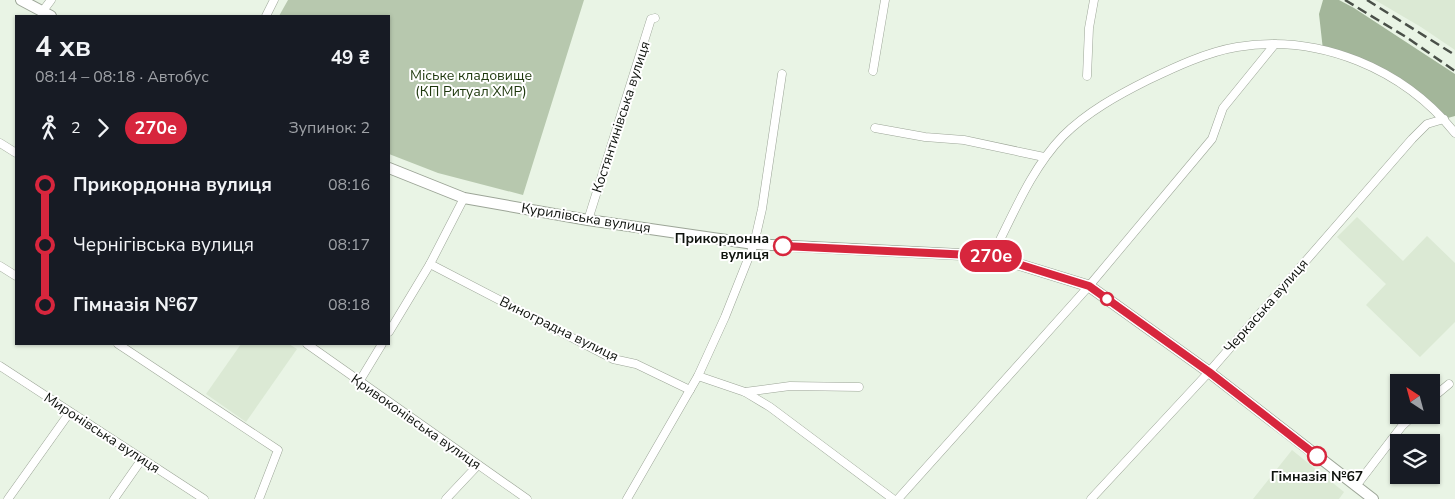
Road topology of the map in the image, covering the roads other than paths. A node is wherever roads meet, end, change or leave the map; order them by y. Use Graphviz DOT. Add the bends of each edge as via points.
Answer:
graph roads {
  1 [pos="21,0"];
  2 [pos="51,0"];
  3 [pos="274,0"];
  4 [pos="885,0"];
  5 [pos="1094,0"];
  6 [pos="47,14"];
  7 [pos="266,15"];
  8 [pos="655,18"];
  9 [pos="1275,44"];
  10 [pos="873,71"];
  11 [pos="782,74"];
  12 [pos="1087,76"];
  13 [pos="1444,119"];
  14 [pos="875,128"];
  15 [pos="1455,133"];
  16 [pos="0,143"];
  17 [pos="15,152"];
  18 [pos="1044,157"];
  19 [pos="390,168"];
  20 [pos="464,198"];
  21 [pos="588,220"];
  22 [pos="754,244"];
  23 [pos="992,256"];
  24 [pos="430,264"];
  25 [pos="0,266"];
  26 [pos="15,275"];
  27 [pos="1089,286"];
  28 [pos="390,330"];
  29 [pos="120,345"];
  30 [pos="308,345"];
  31 [pos="381,345"];
  32 [pos="0,366"];
  33 [pos="1209,372"];
  34 [pos="698,376"];
  35 [pos="358,382"];
  36 [pos="1448,384"];
  37 [pos="859,387"];
  38 [pos="690,390"];
  39 [pos="745,392"];
  40 [pos="1440,392"];
  41 [pos="70,412"];
  42 [pos="1404,424"];
  43 [pos="142,459"];
  44 [pos="478,465"];
  45 [pos="1356,486"];
  46 [pos="8,499"];
  47 [pos="114,499"];
  48 [pos="204,499"];
  49 [pos="259,499"];
  50 [pos="446,499"];
  51 [pos="527,499"];
  52 [pos="627,499"];
  53 [pos="894,499"];
  54 [pos="898,499"];
  55 [pos="1091,499"];
  56 [pos="1373,499"];
  1 -- 6 [label="main road"];
  2 -- 6 [label="street"];
  3 -- 7 [label="street"];
  4 -- 10 [label="street"];
  5 -- 12 [label="street"];
  8 -- 21 [label="street, Костянтинівська вулиця" via="651,19"];
  9 -- 13 [label="street" via="1311,47 1347,56 1410,88"];
  9 -- 18 [label="street" via="1236,47 1177,66 1088,115"];
  9 -- 27 [label="street" via="1223,108 1212,139"];
  11 -- 22 [label="street"];
  13 -- 15 [label="street"];
  13 -- 33 [label="street, Черкаська вулиця" via="1426,124 1412,139"];
  14 -- 18 [label="street" via="964,140"];
  16 -- 17 [label="street"];
  18 -- 23 [label="street"];
  19 -- 20 [label="main road, Курилівська вулиця"];
  20 -- 21 [label="main road, Курилівська вулиця"];
  20 -- 24 [label="street"];
  21 -- 22 [label="main road, Курилівська вулиця"];
  22 -- 23 [label="main road, Курилівська вулиця"];
  22 -- 34 [label="street"];
  23 -- 27 [label="main road, Курилівська вулиця"];
  24 -- 28 [label="street"];
  24 -- 38 [label="street, Виноградна вулиця" via="613,359 636,364"];
  25 -- 26 [label="street"];
  27 -- 33 [label="main road, Курилівська вулиця"];
  27 -- 54 [label="street"];
  29 -- 49 [label="street" via="278,450"];
  30 -- 35 [label="street, Кривоконівська вулиця"];
  31 -- 35 [label="street"];
  32 -- 41 [label="street, Миронівська вулиця"];
  33 -- 45 [label="main road, Курилівська вулиця"];
  33 -- 55 [label="street, Черкаська вулиця"];
  34 -- 38 [label="street"];
  34 -- 39 [label="street"];
  35 -- 44 [label="street, Кривоконівська вулиця"];
  36 -- 40 [label="street"];
  37 -- 39 [label="street" via="790,386"];
  38 -- 52 [label="street"];
  39 -- 53 [label="street" via="796,425"];
  41 -- 43 [label="street, Миронівська вулиця"];
  41 -- 46 [label="street"];
  42 -- 45 [label="street"];
  43 -- 47 [label="street"];
  43 -- 48 [label="street, Миронівська вулиця"];
  44 -- 50 [label="street"];
  44 -- 51 [label="street, Кривоконівська вулиця"];
  45 -- 56 [label="main road, Курилівська вулиця"];
}
